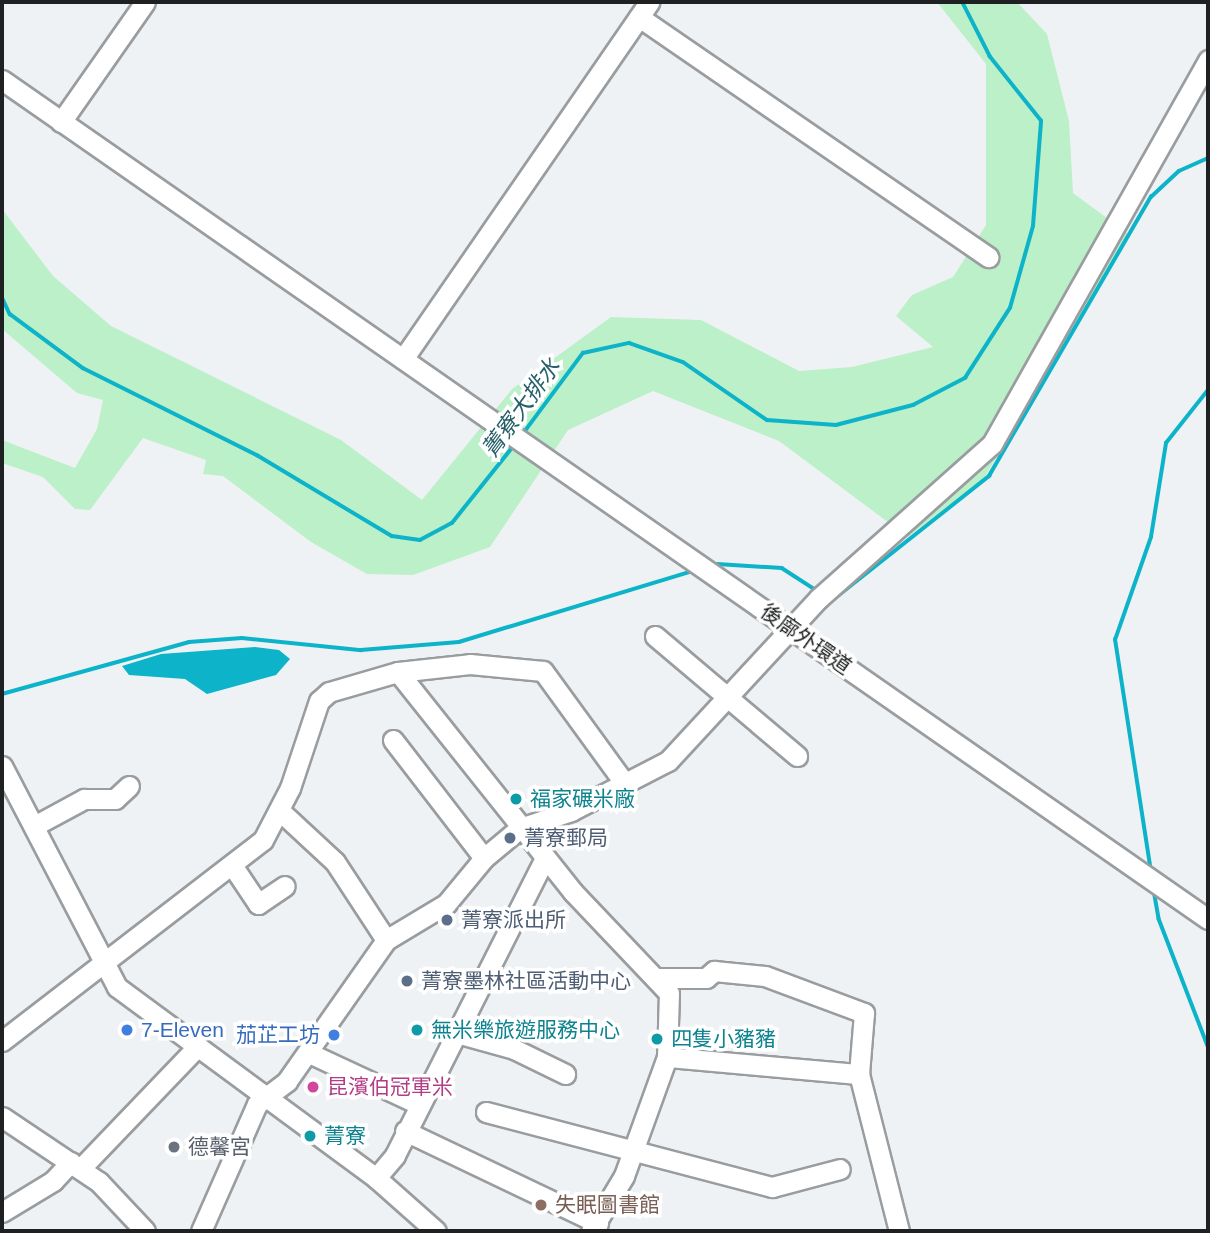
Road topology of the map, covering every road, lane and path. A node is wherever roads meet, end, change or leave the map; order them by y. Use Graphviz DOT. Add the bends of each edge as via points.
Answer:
graph roads {
  1 [pos="145,2"];
  2 [pos="644,9"];
  3 [pos="1208,60"];
  4 [pos="2,80"];
  5 [pos="61,122"];
  6 [pos="988,257"];
  7 [pos="403,359"];
  8 [pos="789,628"];
  9 [pos="655,636"];
  10 [pos="398,672"];
  11 [pos="727,694"];
  12 [pos="393,740"];
  13 [pos="797,756"];
  14 [pos="2,766"];
  15 [pos="625,784"];
  16 [pos="129,786"];
  17 [pos="281,811"];
  18 [pos="34,826"];
  19 [pos="520,828"];
  20 [pos="484,858"];
  21 [pos="545,858"];
  22 [pos="232,865"];
  23 [pos="285,886"];
  24 [pos="1208,919"];
  25 [pos="386,940"];
  26 [pos="103,966"];
  27 [pos="658,978"];
  28 [pos="457,1033"];
  29 [pos="2,1041"];
  30 [pos="198,1046"];
  31 [pos="309,1053"];
  32 [pos="667,1057"];
  33 [pos="565,1074"];
  34 [pos="859,1074"];
  35 [pos="264,1094"];
  36 [pos="416,1103"];
  37 [pos="486,1112"];
  38 [pos="2,1117"];
  39 [pos="405,1131"];
  40 [pos="635,1148"];
  41 [pos="76,1165"];
  42 [pos="840,1169"];
  43 [pos="376,1178"];
  44 [pos="2,1212"];
  45 [pos="594,1227"];
  46 [pos="145,1231"];
  47 [pos="201,1231"];
  48 [pos="436,1231"];
  49 [pos="899,1231"];
  1 -- 5 [label="street"];
  2 -- 6 [label="street"];
  2 -- 7 [label="street"];
  3 -- 8 [label="street" via="992,444"];
  4 -- 5 [label="street, 後廍外環道"];
  5 -- 7 [label="street, 後廍外環道"];
  7 -- 8 [label="street, 後廍外環道"];
  8 -- 11 [label="street"];
  8 -- 24 [label="street, 後廍外環道"];
  9 -- 11 [label="street"];
  10 -- 15 [label="street" via="470,664 543,671"];
  10 -- 17 [label="street" via="318,701"];
  10 -- 19 [label="street"];
  11 -- 13 [label="street"];
  11 -- 15 [label="street" via="668,761"];
  12 -- 20 [label="street"];
  14 -- 18 [label="street"];
  15 -- 19 [label="street"];
  16 -- 18 [label="street" via="115,799 84,799"];
  17 -- 22 [label="street" via="263,840"];
  17 -- 25 [label="street" via="335,862"];
  18 -- 26 [label="street"];
  19 -- 20 [label="street"];
  19 -- 21 [label="street"];
  20 -- 25 [label="street" via="446,904"];
  21 -- 27 [label="street"];
  21 -- 28 [label="street"];
  22 -- 23 [label="street" via="258,904"];
  22 -- 26 [label="street"];
  25 -- 31 [label="street"];
  26 -- 29 [label="street"];
  26 -- 30 [label="street" via="144,1011"];
  27 -- 32 [label="street" via="673,1014"];
  27 -- 34 [label="street" via="706,978 714,971 765,976 864,1013"];
  28 -- 33 [label="street" via="514,1049"];
  28 -- 36 [label="street"];
  30 -- 35 [label="street"];
  30 -- 41 [label="street"];
  31 -- 35 [label="street" via="287,1081"];
  31 -- 36 [label="street"];
  32 -- 34 [label="street"];
  32 -- 40 [label="street"];
  34 -- 49 [label="street" via="877,1127"];
  35 -- 43 [label="street"];
  35 -- 47 [label="street"];
  36 -- 39 [label="street"];
  37 -- 40 [label="street"];
  38 -- 41 [label="street"];
  39 -- 43 [label="street"];
  39 -- 45 [label="street"];
  40 -- 42 [label="street" via="772,1187"];
  40 -- 45 [label="street"];
  41 -- 44 [label="street"];
  41 -- 46 [label="street" via="126,1203"];
  43 -- 48 [label="street"];
}
